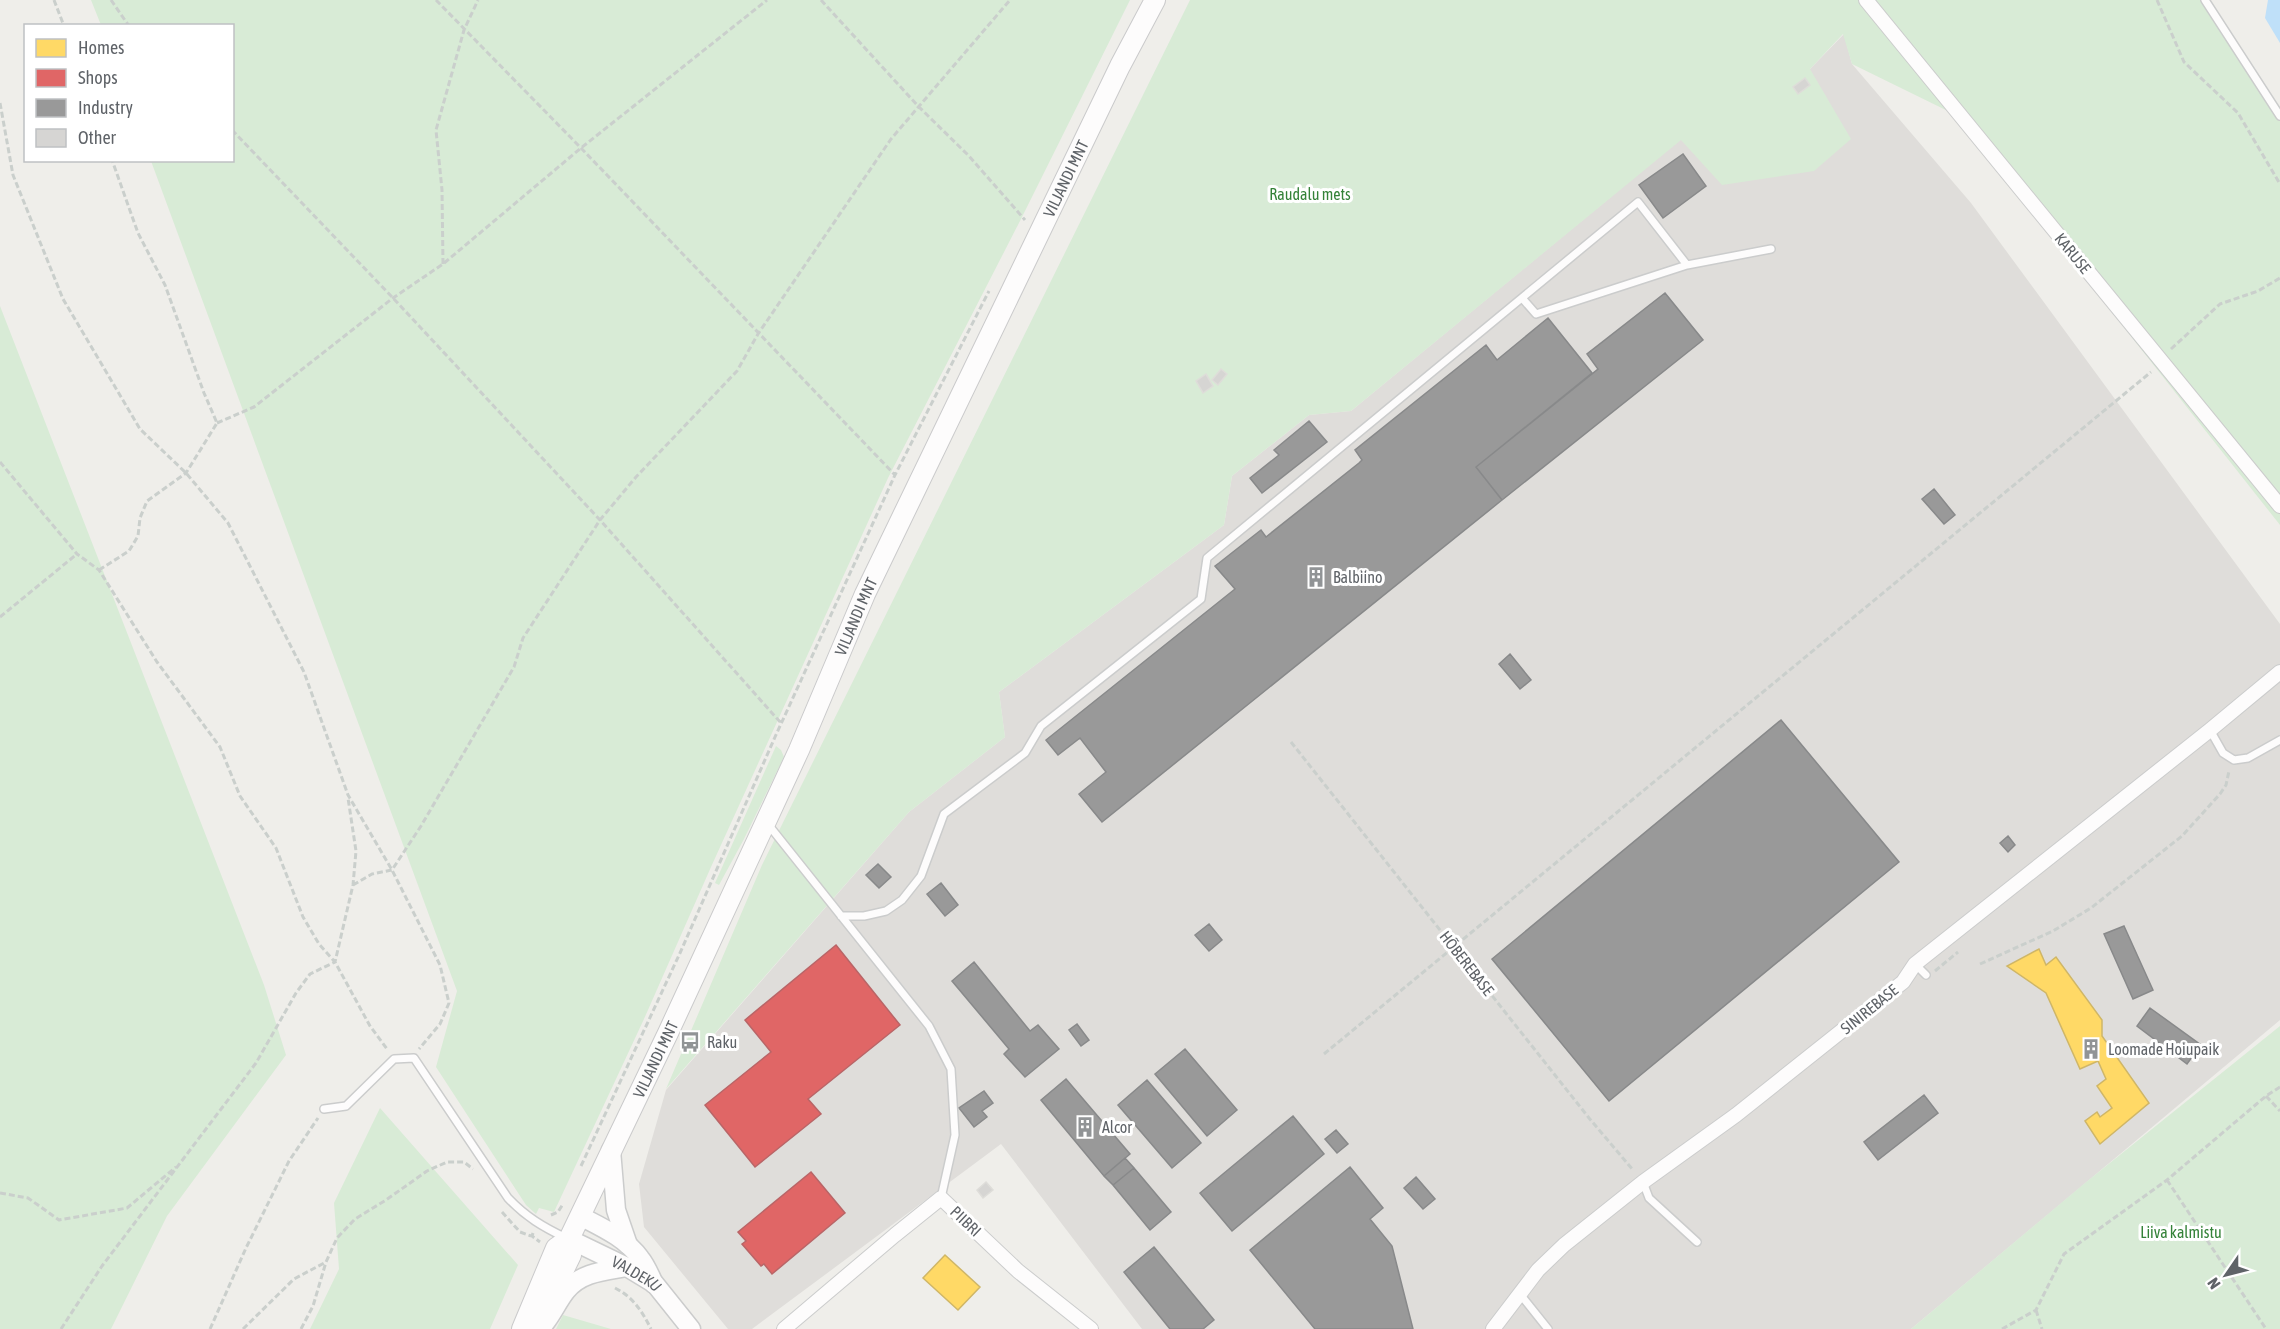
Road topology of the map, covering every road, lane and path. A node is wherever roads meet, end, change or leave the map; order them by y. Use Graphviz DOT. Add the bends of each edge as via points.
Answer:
graph roads {
  1 [pos="54,0"];
  2 [pos="111,0"];
  3 [pos="436,0"];
  4 [pos="478,0"];
  5 [pos="767,0"];
  6 [pos="821,0"];
  7 [pos="1010,0"];
  8 [pos="1155,0"];
  9 [pos="1866,0"];
  10 [pos="2157,0"];
  11 [pos="2205,0"];
  12 [pos="63,24"];
  13 [pos="128,24"];
  14 [pos="464,30"];
  15 [pos="0,104"];
  16 [pos="918,106"];
  17 [pos="2280,116"];
  18 [pos="234,132"];
  19 [pos="581,148"];
  20 [pos="113,162"];
  21 [pos="2280,184"];
  22 [pos="1025,220"];
  23 [pos="1771,249"];
  24 [pos="443,264"];
  25 [pos="1686,265"];
  26 [pos="2280,278"];
  27 [pos="393,298"];
  28 [pos="1522,298"];
  29 [pos="758,334"];
  30 [pos="2171,350"];
  31 [pos="2161,361"];
  32 [pos="217,423"];
  33 [pos="0,462"];
  34 [pos="186,473"];
  35 [pos="895,475"];
  36 [pos="2280,506"];
  37 [pos="600,520"];
  38 [pos="76,554"];
  39 [pos="99,570"];
  40 [pos="0,617"];
  41 [pos="2280,672"];
  42 [pos="781,723"];
  43 [pos="2210,730"];
  44 [pos="2280,740"];
  45 [pos="1291,742"];
  46 [pos="2228,757"];
  47 [pos="348,795"];
  48 [pos="765,821"];
  49 [pos="392,870"];
  50 [pos="353,885"];
  51 [pos="841,916"];
  52 [pos="1454,946"];
  53 [pos="335,962"];
  54 [pos="1915,964"];
  55 [pos="1980,964"];
  56 [pos="1926,975"];
  57 [pos="1323,1054"];
  58 [pos="414,1058"];
  59 [pos="394,1059"];
  60 [pos="2280,1087"];
  61 [pos="2266,1096"];
  62 [pos="324,1109"];
  63 [pos="2280,1111"];
  64 [pos="610,1150"];
  65 [pos="182,1162"];
  66 [pos="476,1172"];
  67 [pos="2167,1180"];
  68 [pos="1643,1182"];
  69 [pos="0,1193"];
  70 [pos="941,1198"];
  71 [pos="498,1206"];
  72 [pos="580,1216"];
  73 [pos="532,1236"];
  74 [pos="569,1239"];
  75 [pos="1697,1242"];
  76 [pos="628,1245"];
  77 [pos="326,1262"];
  78 [pos="627,1267"];
  79 [pos="655,1284"];
  80 [pos="608,1285"];
  81 [pos="1519,1293"];
  82 [pos="2036,1310"];
  83 [pos="61,1329"];
  84 [pos="210,1329"];
  85 [pos="243,1329"];
  86 [pos="301,1329"];
  87 [pos="522,1329"];
  88 [pos="537,1329"];
  89 [pos="651,1329"];
  90 [pos="691,1329"];
  91 [pos="784,1329"];
  92 [pos="1091,1329"];
  93 [pos="1493,1329"];
  94 [pos="1548,1329"];
  95 [pos="2002,1329"];
  96 [pos="2042,1329"];
  97 [pos="2266,1329"];
  1 -- 12 [label="path"];
  2 -- 13 [label="path"];
  3 -- 14 [label="path"];
  4 -- 14 [label="path"];
  5 -- 19 [label="path"];
  6 -- 16 [label="path"];
  7 -- 16 [label="path"];
  8 -- 48 [label="main road, VILJANDI MNT" via="865,594"];
  9 -- 31 [label="street, KARUSE"];
  10 -- 21 [label="path" via="2184,62 2238,113"];
  11 -- 17 [label="lane"];
  14 -- 19 [label="path"];
  14 -- 24 [label="path" via="436,130"];
  15 -- 34 [label="path" via="13,175 63,299 140,429"];
  16 -- 22 [label="path"];
  16 -- 29 [label="path" via="891,139"];
  18 -- 27 [label="path"];
  19 -- 24 [label="path"];
  19 -- 29 [label="path"];
  20 -- 32 [label="path"];
  23 -- 25 [label="lane"];
  24 -- 27 [label="path"];
  25 -- 28 [label="lane" via="1536,314"];
  25 -- 28 [label="lane" via="1638,202"];
  26 -- 30 [label="path" via="2258,291 2220,304"];
  27 -- 32 [label="path" via="254,407"];
  27 -- 37 [label="path"];
  28 -- 51 [label="lane" via="1207,558 1201,598 1041,726 1025,753 944,814 921,876 902,900 886,912"];
  29 -- 35 [label="path"];
  29 -- 37 [label="path" via="737,371"];
  31 -- 36 [label="street, KARUSE"];
  31 -- 52 [label="path" via="2145,379"];
  32 -- 34 [label="path"];
  33 -- 38 [label="path"];
  34 -- 39 [label="path" via="147,501 138,536 129,551"];
  34 -- 47 [label="path" via="228,524 304,672"];
  37 -- 42 [label="path"];
  37 -- 49 [label="path" via="523,639 514,667"];
  38 -- 39 [label="path"];
  38 -- 40 [label="path"];
  39 -- 53 [label="path" via="157,662 220,747 240,796 276,848 303,917"];
  41 -- 43 [label="street, SINIREBASE"];
  43 -- 46 [label="lane"];
  43 -- 54 [label="street, SINIREBASE"];
  44 -- 46 [label="lane" via="2248,758"];
  45 -- 52 [label="path, HÕBEREBASE"];
  46 -- 55 [label="path" via="2226,785 2182,836 2091,908 2053,931"];
  47 -- 49 [label="path"];
  47 -- 50 [label="path" via="356,851"];
  48 -- 51 [label="lane"];
  48 -- 64 [label="main road, VILJANDI MNT"];
  49 -- 50 [label="path" via="372,874"];
  49 -- 58 [label="path" via="440,965 449,1003 440,1024"];
  50 -- 53 [label="path"];
  51 -- 70 [label="lane" via="929,1026 951,1069 955,1135"];
  52 -- 57 [label="path"];
  52 -- 68 [label="path, HÕBEREBASE"];
  53 -- 59 [label="path" via="370,1026"];
  53 -- 65 [label="path" via="310,974 256,1063"];
  54 -- 56 [label="lane"];
  54 -- 68 [label="street, SINIREBASE" via="1903,982 1736,1115"];
  58 -- 59 [label="lane"];
  58 -- 74 [label="lane" via="508,1198 537,1224"];
  59 -- 62 [label="lane" via="346,1106"];
  60 -- 61 [label="path"];
  61 -- 63 [label="path"];
  61 -- 67 [label="path"];
  62 -- 84 [label="path" via="289,1161"];
  64 -- 72 [label="main road, VILJANDI MNT"];
  64 -- 76 [label="street" via="616,1210"];
  65 -- 69 [label="path" via="127,1208 59,1220 28,1198"];
  65 -- 83 [label="path" via="102,1266"];
  66 -- 77 [label="path" via="464,1162 447,1162 427,1171 355,1218 337,1238"];
  67 -- 82 [label="path" via="2064,1254"];
  67 -- 97 [label="path"];
  68 -- 75 [label="lane" via="1649,1198"];
  68 -- 81 [label="street, SINIREBASE" via="1564,1245"];
  70 -- 91 [label="street, PIIBRI"];
  70 -- 92 [label="street, PIIBRI" via="1017,1271"];
  71 -- 73 [label="path" via="520,1232"];
  72 -- 74 [label="main road, VILJANDI MNT"];
  72 -- 76 [label="street"];
  74 -- 78 [label="street, VALDEKU"];
  74 -- 87 [label="main road, VILJANDI MNT" via="556,1248"];
  74 -- 88 [label="main road, VILJANDI MNT" via="571,1255"];
  76 -- 79 [label="street" via="641,1258"];
  77 -- 85 [label="path" via="294,1279"];
  77 -- 86 [label="path" via="313,1306"];
  78 -- 79 [label="street, VALDEKU"];
  78 -- 88 [label="street" via="580,1278"];
  79 -- 90 [label="street, VALDEKU"];
  80 -- 89 [label="path" via="634,1302"];
  81 -- 93 [label="street, SINIREBASE"];
  81 -- 94 [label="lane"];
  82 -- 95 [label="path"];
  82 -- 96 [label="path"];
}
